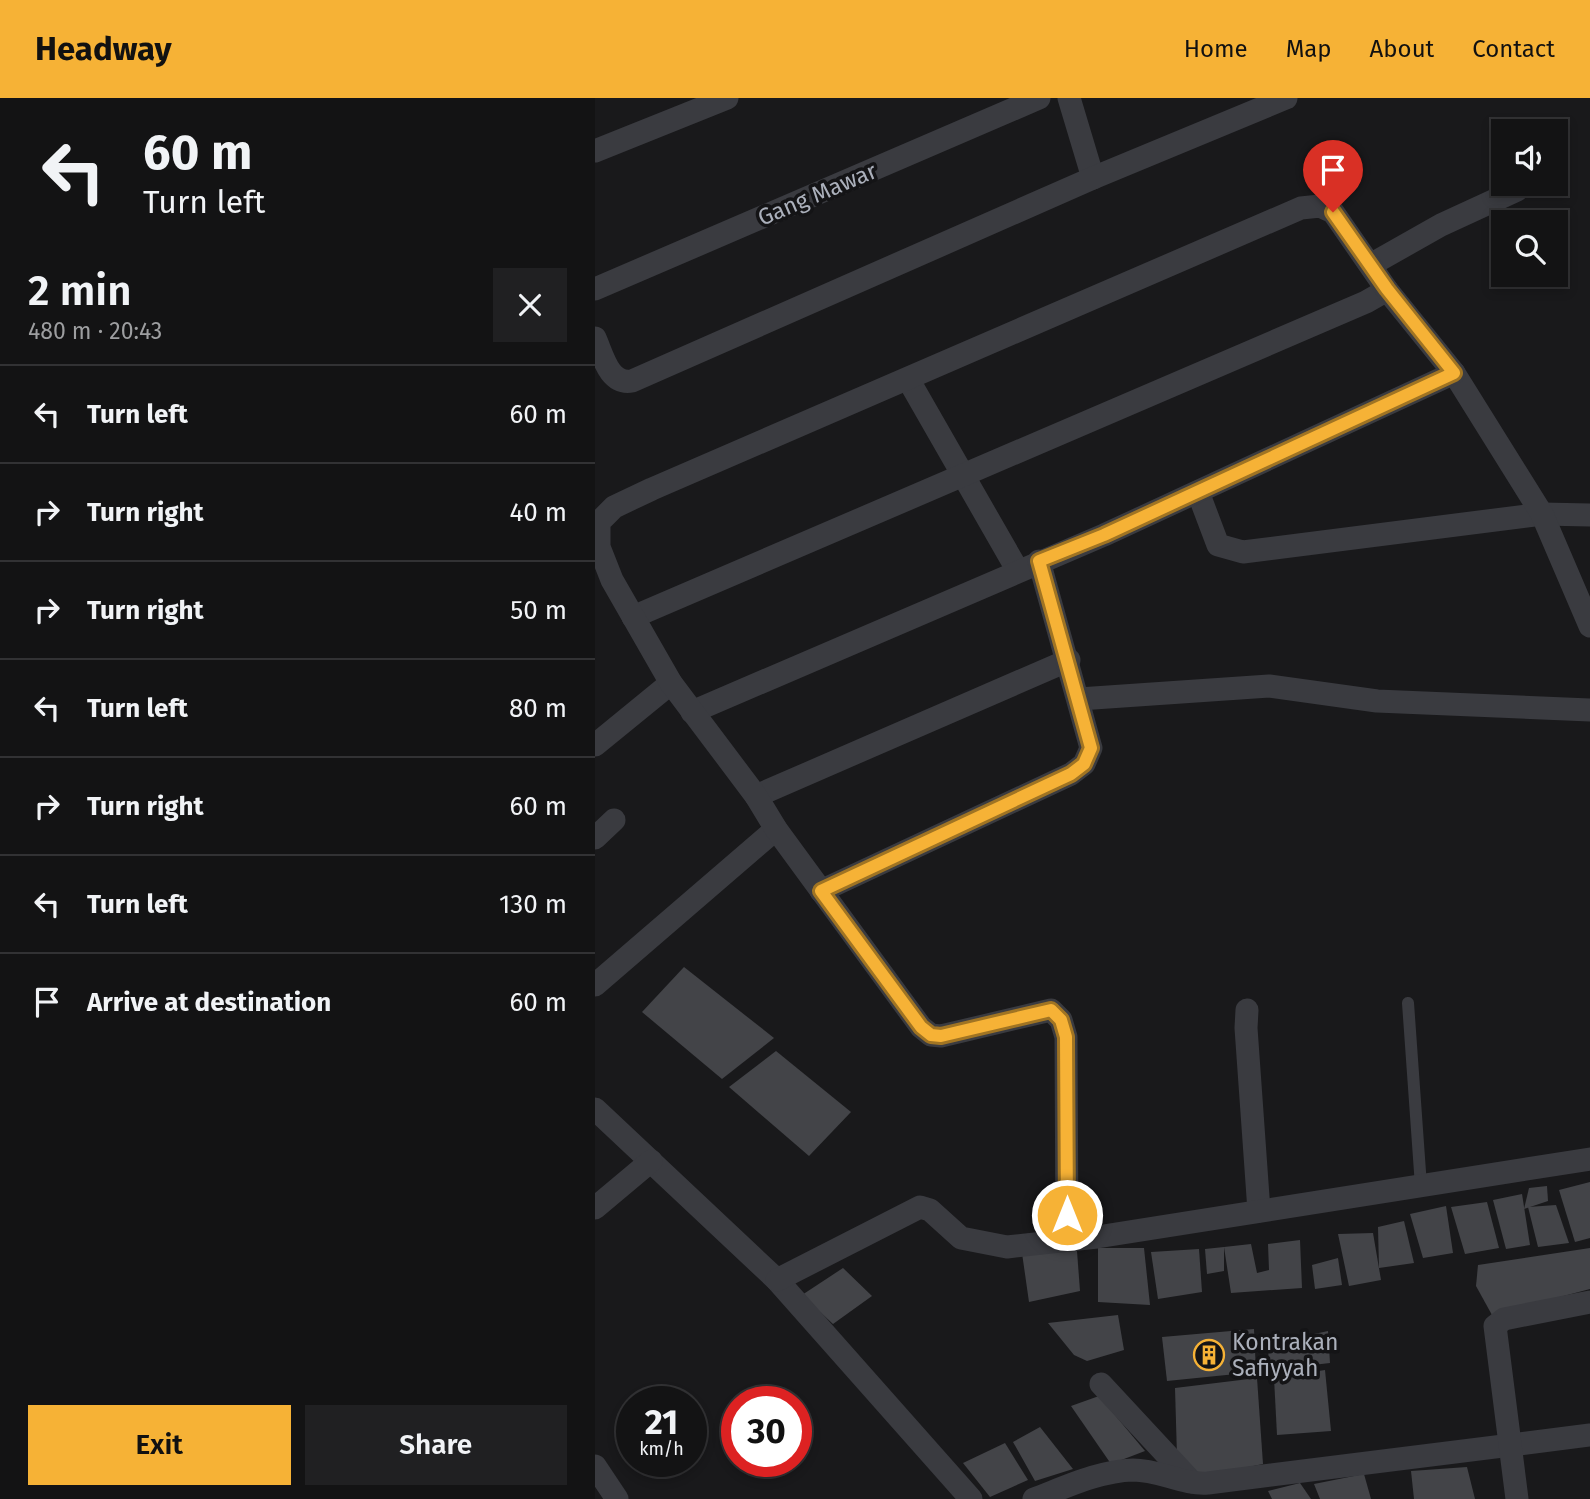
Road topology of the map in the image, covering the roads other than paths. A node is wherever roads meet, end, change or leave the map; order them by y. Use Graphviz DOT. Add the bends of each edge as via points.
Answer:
graph roads {
  1 [pos="727,98"];
  2 [pos="1039,98"];
  3 [pos="1069,98"];
  4 [pos="1286,98"];
  5 [pos="595,151"];
  6 [pos="1093,178"];
  7 [pos="1504,196"];
  8 [pos="1372,264"];
  9 [pos="595,289"];
  10 [pos="1387,289"];
  11 [pos="595,338"];
  12 [pos="1454,373"];
  13 [pos="908,379"];
  14 [pos="962,478"];
  15 [pos="1198,492"];
  16 [pos="1542,513"];
  17 [pos="1590,515"];
  18 [pos="1039,561"];
  19 [pos="1018,571"];
  20 [pos="633,617"];
  21 [pos="1590,626"];
  22 [pos="1069,660"];
  23 [pos="671,683"];
  24 [pos="1079,699"];
  25 [pos="1590,710"];
  26 [pos="692,712"];
  27 [pos="595,745"];
  28 [pos="756,796"];
  29 [pos="614,820"];
  30 [pos="776,829"];
  31 [pos="595,838"];
  32 [pos="821,891"];
  33 [pos="595,985"];
  34 [pos="1408,1003"];
  35 [pos="1247,1010"];
  36 [pos="595,1109"];
  37 [pos="1590,1159"];
  38 [pos="651,1161"];
  39 [pos="1421,1186"];
  40 [pos="595,1208"];
  41 [pos="1259,1211"];
  42 [pos="1067,1240"];
  43 [pos="777,1280"];
  44 [pos="1590,1302"];
  45 [pos="1101,1384"];
  46 [pos="1590,1434"];
  47 [pos="1512,1445"];
  48 [pos="595,1466"];
  49 [pos="1228,1481"];
  50 [pos="1194,1484"];
  51 [pos="617,1499"];
  52 [pos="971,1499"];
  53 [pos="1034,1499"];
  54 [pos="1243,1499"];
  55 [pos="1517,1499"];
  1 -- 5 [label="street"];
  2 -- 9 [label="street, Gang Mawar"];
  3 -- 6 [label="street"];
  4 -- 6 [label="street"];
  6 -- 11 [label="street" via="632,381 622,382 613,376"];
  7 -- 8 [label="street"];
  8 -- 10 [label="street"];
  8 -- 13 [label="street" via="1333,212 1311,205"];
  10 -- 12 [label="street"];
  10 -- 14 [label="street"];
  12 -- 15 [label="street"];
  12 -- 16 [label="street"];
  13 -- 14 [label="street"];
  13 -- 20 [label="street" via="652,489 603,516 599,547"];
  14 -- 19 [label="street"];
  14 -- 20 [label="street"];
  15 -- 16 [label="street" via="1218,545 1243,552"];
  15 -- 18 [label="street"];
  16 -- 17 [label="street"];
  16 -- 21 [label="street"];
  18 -- 19 [label="street"];
  18 -- 22 [label="street"];
  19 -- 26 [label="street"];
  20 -- 23 [label="street"];
  22 -- 24 [label="street"];
  22 -- 28 [label="street"];
  23 -- 26 [label="street"];
  23 -- 27 [label="street"];
  24 -- 25 [label="street" via="1269,687 1377,701"];
  24 -- 32 [label="street" via="1091,748 1084,764 1071,774"];
  26 -- 28 [label="street"];
  28 -- 30 [label="street"];
  29 -- 31 [label="street"];
  30 -- 32 [label="street"];
  30 -- 33 [label="street"];
  32 -- 42 [label="street" via="931,1035 1051,1010 1061,1020 1066,1037"];
  34 -- 39 [label="lane"];
  35 -- 41 [label="street"];
  36 -- 38 [label="street"];
  37 -- 39 [label="street"];
  38 -- 40 [label="street"];
  38 -- 43 [label="street"];
  39 -- 41 [label="street"];
  41 -- 42 [label="street"];
  42 -- 43 [label="street" via="1007,1247 968,1241 920,1207"];
  43 -- 52 [label="street"];
  44 -- 47 [label="street" via="1504,1319 1495,1326"];
  45 -- 50 [label="street"];
  46 -- 47 [label="street"];
  47 -- 49 [label="street"];
  47 -- 55 [label="street"];
  48 -- 51 [label="street"];
  49 -- 50 [label="street"];
  49 -- 54 [label="street"];
  50 -- 53 [label="street" via="1134,1470 1100,1474"];
}
